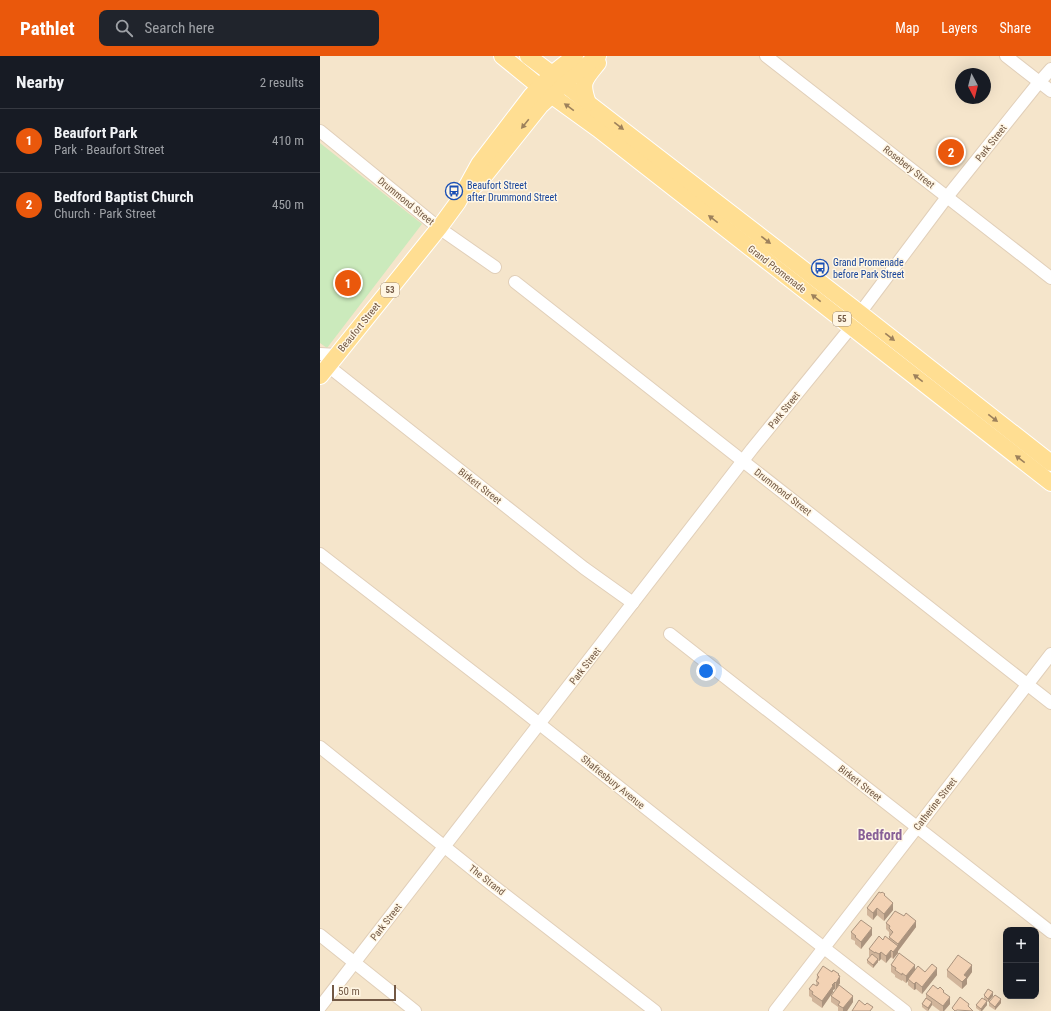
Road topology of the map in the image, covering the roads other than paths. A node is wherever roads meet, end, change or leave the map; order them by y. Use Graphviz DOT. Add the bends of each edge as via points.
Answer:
graph roads {
  1 [pos="502,56"];
  2 [pos="528,56"];
  3 [pos="575,56"];
  4 [pos="598,56"];
  5 [pos="604,56"];
  6 [pos="766,56"];
  7 [pos="1006,56"];
  8 [pos="1051,69"];
  9 [pos="524,73"];
  10 [pos="558,79"];
  11 [pos="1040,82"];
  12 [pos="546,91"];
  13 [pos="1051,91"];
  14 [pos="588,103"];
  15 [pos="320,131"];
  16 [pos="479,164"];
  17 [pos="947,197"];
  18 [pos="458,202"];
  19 [pos="440,228"];
  20 [pos="495,267"];
  21 [pos="1051,278"];
  22 [pos="515,282"];
  23 [pos="856,320"];
  24 [pos="326,363"];
  25 [pos="743,461"];
  26 [pos="1051,463"];
  27 [pos="1051,483"];
  28 [pos="320,554"];
  29 [pos="633,603"];
  30 [pos="670,634"];
  31 [pos="1051,654"];
  32 [pos="1027,684"];
  33 [pos="1051,703"];
  34 [pos="540,724"];
  35 [pos="320,747"];
  36 [pos="917,827"];
  37 [pos="444,847"];
  38 [pos="1051,932"];
  39 [pos="320,935"];
  40 [pos="824,948"];
  41 [pos="354,963"];
  42 [pos="320,1007"];
  43 [pos="416,1011"];
  44 [pos="655,1011"];
  45 [pos="774,1011"];
  46 [pos="904,1011"];
  1 -- 9 [label="main road, Grand Promenade / 55"];
  2 -- 10 [label="main road, Grand Promenade / 55"];
  3 -- 10 [label="main road, Beaufort Street / 53"];
  4 -- 10 [label="main road, Beaufort Street / 53"];
  5 -- 14 [label="main road" via="586,78 584,92"];
  6 -- 17 [label="street, Rosebery Street"];
  7 -- 11 [label="street"];
  8 -- 11 [label="street, Park Street"];
  9 -- 12 [label="main road, Grand Promenade / 55"];
  9 -- 16 [label="main road" via="523,92 482,150"];
  10 -- 12 [label="main road, Beaufort Street / 53"];
  10 -- 14 [label="main road, Grand Promenade / 55"];
  11 -- 13 [label="street"];
  11 -- 17 [label="street, Park Street"];
  12 -- 16 [label="main road, Beaufort Street / 53" via="531,96"];
  12 -- 18 [label="main road, Beaufort Street / 53, one-way" via="541,105 482,179"];
  23 -- 12 [label="main road, Grand Promenade / 55, one-way"];
  14 -- 23 [label="main road, Grand Promenade / 55, one-way"];
  15 -- 19 [label="street, Drummond Street"];
  16 -- 18 [label="main road, Beaufort Street / 53"];
  17 -- 21 [label="street, Rosebery Street"];
  17 -- 23 [label="street, Park Street"];
  18 -- 19 [label="main road, Beaufort Street / 53"];
  19 -- 20 [label="street, Drummond Street"];
  19 -- 24 [label="main road, Beaufort Street / 53"];
  22 -- 25 [label="street, Drummond Street"];
  23 -- 25 [label="street, Park Street"];
  23 -- 26 [label="main road, Grand Promenade / 55, one-way"];
  27 -- 23 [label="main road, Grand Promenade / 55, one-way"];
  24 -- 29 [label="street, Birkett Street" via="584,568"];
  25 -- 29 [label="street, Park Street"];
  25 -- 32 [label="street, Drummond Street"];
  28 -- 34 [label="street, Shaftesbury Avenue"];
  29 -- 34 [label="street, Park Street"];
  30 -- 36 [label="street, Birkett Street"];
  31 -- 32 [label="street, Catherine Street"];
  32 -- 33 [label="street, Drummond Street"];
  32 -- 36 [label="street, Catherine Street"];
  34 -- 37 [label="street, Park Street"];
  34 -- 40 [label="street, Shaftesbury Avenue"];
  35 -- 37 [label="street, The Strand"];
  36 -- 38 [label="street, Birkett Street"];
  36 -- 40 [label="street, Catherine Street"];
  37 -- 41 [label="street, Park Street"];
  37 -- 44 [label="street, The Strand"];
  39 -- 41 [label="street"];
  40 -- 45 [label="street, Catherine Street"];
  40 -- 46 [label="street, Shaftesbury Avenue"];
  41 -- 42 [label="street, Park Street"];
  41 -- 43 [label="street"];
}
